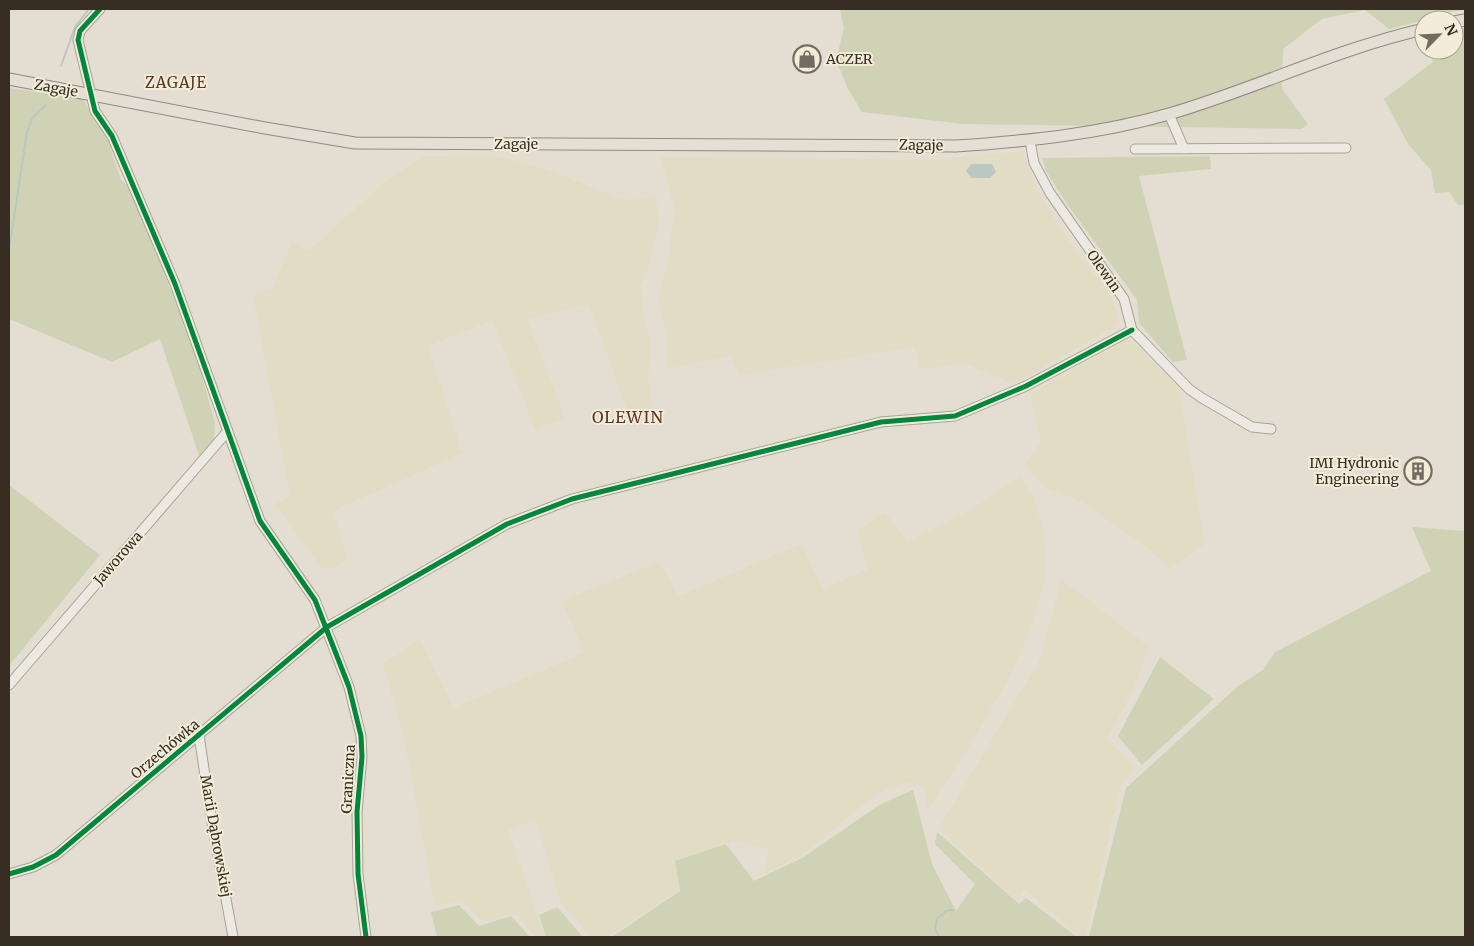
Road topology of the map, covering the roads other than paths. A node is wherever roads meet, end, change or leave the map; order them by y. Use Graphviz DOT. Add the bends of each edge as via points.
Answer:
graph roads {
  1 [pos="100,9"];
  2 [pos="1414,32"];
  3 [pos="9,79"];
  4 [pos="89,94"];
  5 [pos="1169,114"];
  6 [pos="1030,141"];
  7 [pos="1346,148"];
  8 [pos="1136,149"];
  9 [pos="1184,149"];
  10 [pos="1132,330"];
  11 [pos="1271,429"];
  12 [pos="227,432"];
  13 [pos="327,627"];
  14 [pos="9,685"];
  15 [pos="199,735"];
  16 [pos="9,874"];
  17 [pos="233,937"];
  18 [pos="366,937"];
  1 -- 4 [label="street, Graniczna" via="80,31 78,40"];
  2 -- 5 [label="main road, Zagaje" via="1332,56"];
  3 -- 4 [label="main road, Zagaje"];
  4 -- 6 [label="main road, Zagaje" via="355,143 956,146"];
  4 -- 12 [label="street, Graniczna" via="95,111 112,136 175,284"];
  5 -- 6 [label="main road, Zagaje"];
  5 -- 9 [label="street"];
  6 -- 10 [label="street, Olewin" via="1034,163 1050,193 1124,299"];
  7 -- 9 [label="street"];
  8 -- 9 [label="street"];
  10 -- 11 [label="street, Olewin" via="1189,389 1252,427"];
  10 -- 13 [label="street, Orzechówka" via="1026,386 955,416 882,422 554,505 507,524"];
  12 -- 13 [label="street, Graniczna" via="260,521 308,587"];
  12 -- 14 [label="street, Jaworowa"];
  13 -- 15 [label="street, Orzechówka"];
  13 -- 18 [label="street, Graniczna" via="349,687 361,736 358,874"];
  15 -- 16 [label="street, Orzechówka" via="56,855 34,867"];
  15 -- 17 [label="street, Marii Dąbrowskiej"];
}
